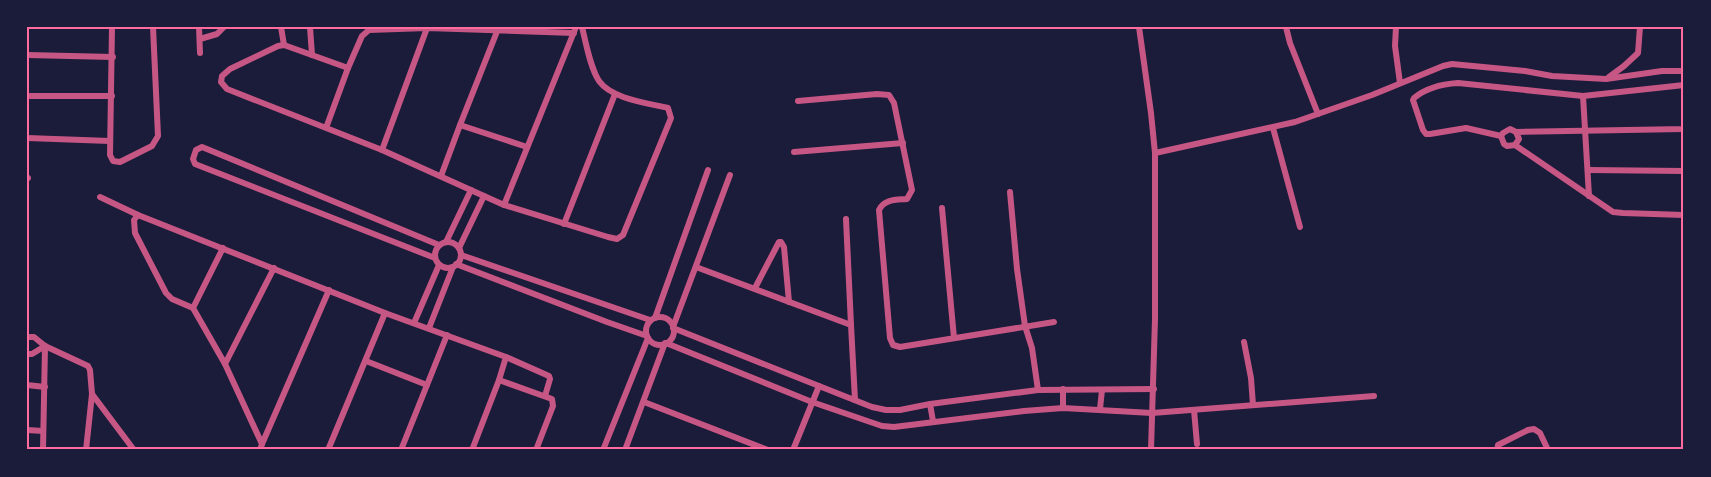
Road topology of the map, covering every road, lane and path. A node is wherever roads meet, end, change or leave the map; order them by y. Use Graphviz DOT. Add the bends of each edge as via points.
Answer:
graph roads {
  1 [pos="112,27"];
  2 [pos="153,27"];
  3 [pos="199,27"];
  4 [pos="224,27"];
  5 [pos="281,27"];
  6 [pos="310,27"];
  7 [pos="582,27"];
  8 [pos="1139,27"];
  9 [pos="1286,27"];
  10 [pos="1396,27"];
  11 [pos="1640,27"];
  12 [pos="398,28"];
  13 [pos="427,28"];
  14 [pos="498,29"];
  15 [pos="575,30"];
  16 [pos="200,39"];
  17 [pos="284,45"];
  18 [pos="200,53"];
  19 [pos="27,55"];
  20 [pos="312,55"];
  21 [pos="113,57"];
  22 [pos="348,68"];
  23 [pos="1684,71"];
  24 [pos="1606,79"];
  25 [pos="1400,82"];
  26 [pos="1684,83"];
  27 [pos="615,94"];
  28 [pos="27,96"];
  29 [pos="112,96"];
  30 [pos="1583,96"];
  31 [pos="798,101"];
  32 [pos="1318,114"];
  33 [pos="460,125"];
  34 [pos="326,128"];
  35 [pos="1273,128"];
  36 [pos="1585,130"];
  37 [pos="1516,132"];
  38 [pos="1501,136"];
  39 [pos="27,138"];
  40 [pos="110,141"];
  41 [pos="903,143"];
  42 [pos="1515,145"];
  43 [pos="527,147"];
  44 [pos="382,150"];
  45 [pos="794,152"];
  46 [pos="1155,153"];
  47 [pos="708,170"];
  48 [pos="1588,170"];
  49 [pos="1684,171"];
  50 [pos="441,176"];
  51 [pos="730,176"];
  52 [pos="471,190"];
  53 [pos="1010,192"];
  54 [pos="483,196"];
  55 [pos="1589,196"];
  56 [pos="99,197"];
  57 [pos="504,205"];
  58 [pos="942,208"];
  59 [pos="138,215"];
  60 [pos="1684,215"];
  61 [pos="846,219"];
  62 [pos="564,224"];
  63 [pos="1300,227"];
  64 [pos="442,243"];
  65 [pos="223,248"];
  66 [pos="460,251"];
  67 [pos="437,261"];
  68 [pos="454,266"];
  69 [pos="696,267"];
  70 [pos="274,268"];
  71 [pos="755,288"];
  72 [pos="329,290"];
  73 [pos="789,302"];
  74 [pos="194,308"];
  75 [pos="385,313"];
  76 [pos="653,319"];
  77 [pos="414,322"];
  78 [pos="1054,322"];
  79 [pos="851,325"];
  80 [pos="1024,326"];
  81 [pos="673,327"];
  82 [pos="429,328"];
  83 [pos="447,335"];
  84 [pos="27,337"];
  85 [pos="647,337"];
  86 [pos="954,338"];
  87 [pos="1244,342"];
  88 [pos="666,343"];
  89 [pos="45,346"];
  90 [pos="27,354"];
  91 [pos="506,357"];
  92 [pos="366,361"];
  93 [pos="225,364"];
  94 [pos="499,380"];
  95 [pos="27,385"];
  96 [pos="427,385"];
  97 [pos="45,387"];
  98 [pos="819,387"];
  99 [pos="1063,389"];
  100 [pos="1154,389"];
  101 [pos="1038,390"];
  102 [pos="1102,390"];
  103 [pos="92,394"];
  104 [pos="545,396"];
  105 [pos="1374,396"];
  106 [pos="855,400"];
  107 [pos="644,402"];
  108 [pos="812,402"];
  109 [pos="930,404"];
  110 [pos="1253,405"];
  111 [pos="1063,408"];
  112 [pos="1100,409"];
  113 [pos="1194,410"];
  114 [pos="1152,412"];
  115 [pos="933,421"];
  116 [pos="27,430"];
  117 [pos="43,431"];
  118 [pos="1197,444"];
  119 [pos="261,447"];
  120 [pos="43,450"];
  121 [pos="86,450"];
  122 [pos="134,450"];
  123 [pos="328,450"];
  124 [pos="401,450"];
  125 [pos="472,450"];
  126 [pos="536,450"];
  127 [pos="603,450"];
  128 [pos="625,450"];
  129 [pos="768,450"];
  130 [pos="793,450"];
  131 [pos="1151,450"];
  132 [pos="1497,450"];
  133 [pos="1548,450"];
  1 -- 21 [label="street"];
  2 -- 40 [label="street" via="157,140 120,162 111,158"];
  3 -- 16 [label="street"];
  4 -- 16 [label="street" via="217,34"];
  5 -- 17 [label="street"];
  6 -- 20 [label="street"];
  7 -- 27 [label="street" via="594,71"];
  8 -- 46 [label="street"];
  9 -- 32 [label="street"];
  10 -- 25 [label="street"];
  11 -- 24 [label="street" via="1638,53"];
  12 -- 13 [label="street"];
  12 -- 22 [label="street" via="365,33"];
  13 -- 14 [label="street"];
  13 -- 44 [label="street"];
  14 -- 15 [label="street"];
  14 -- 33 [label="street"];
  15 -- 43 [label="street"];
  16 -- 18 [label="street"];
  17 -- 20 [label="street"];
  17 -- 34 [label="street" via="230,69 221,82 227,89"];
  19 -- 21 [label="street"];
  20 -- 22 [label="street"];
  21 -- 29 [label="street"];
  22 -- 34 [label="street"];
  23 -- 24 [label="street"];
  24 -- 25 [label="street" via="1452,64"];
  25 -- 32 [label="street"];
  26 -- 30 [label="street"];
  26 -- 36 [label="street" via="1684,129"];
  27 -- 62 [label="street"];
  27 -- 62 [label="street" via="668,108 671,118 623,235 617,239"];
  28 -- 29 [label="street"];
  29 -- 40 [label="street"];
  30 -- 36 [label="street"];
  30 -- 38 [label="street" via="1458,83 1431,88 1413,100 1426,134 1466,128"];
  31 -- 41 [label="street" via="889,95"];
  32 -- 35 [label="street"];
  33 -- 43 [label="street"];
  33 -- 50 [label="street"];
  34 -- 44 [label="street"];
  35 -- 46 [label="street"];
  35 -- 63 [label="street"];
  36 -- 37 [label="street"];
  36 -- 48 [label="street"];
  37 -- 38 [label="street" via="1510,129"];
  37 -- 42 [label="street" via="1519,139"];
  38 -- 42 [label="street" via="1503,144"];
  39 -- 40 [label="street"];
  41 -- 45 [label="street"];
  41 -- 86 [label="street" via="912,190 907,199 887,201 879,210 890,338 893,345 900,347"];
  42 -- 55 [label="street"];
  43 -- 57 [label="street"];
  44 -- 50 [label="street"];
  46 -- 100 [label="street"];
  47 -- 76 [label="street"];
  48 -- 49 [label="street"];
  48 -- 55 [label="street"];
  50 -- 52 [label="street"];
  51 -- 69 [label="street"];
  52 -- 54 [label="street"];
  52 -- 64 [label="street"];
  53 -- 80 [label="street"];
  54 -- 57 [label="street"];
  54 -- 66 [label="street"];
  55 -- 60 [label="street" via="1617,213"];
  56 -- 59 [label="street"];
  57 -- 62 [label="street"];
  58 -- 86 [label="street"];
  59 -- 65 [label="street"];
  59 -- 74 [label="street" via="134,220 135,233 166,293"];
  61 -- 79 [label="street"];
  64 -- 66 [label="street" via="453,243"];
  64 -- 67 [label="street" via="435,251"];
  64 -- 67 [label="street" via="202,147 196,150 195,164"];
  65 -- 70 [label="street"];
  65 -- 74 [label="street"];
  66 -- 68 [label="street"];
  66 -- 76 [label="street"];
  67 -- 68 [label="street" via="446,268"];
  67 -- 77 [label="street"];
  68 -- 82 [label="street"];
  68 -- 85 [label="street"];
  69 -- 71 [label="street"];
  69 -- 81 [label="street"];
  70 -- 72 [label="street"];
  70 -- 93 [label="street"];
  71 -- 73 [label="street"];
  71 -- 73 [label="street" via="781,242"];
  72 -- 75 [label="street"];
  72 -- 119 [label="street"];
  73 -- 79 [label="street"];
  74 -- 93 [label="street"];
  75 -- 77 [label="street"];
  75 -- 92 [label="street"];
  76 -- 81 [label="street" via="666,318"];
  76 -- 85 [label="street" via="646,327"];
  77 -- 82 [label="street"];
  78 -- 80 [label="street"];
  79 -- 106 [label="street"];
  80 -- 86 [label="street"];
  80 -- 101 [label="street" via="1032,348"];
  81 -- 88 [label="street"];
  81 -- 98 [label="street"];
  82 -- 83 [label="street"];
  83 -- 91 [label="street"];
  83 -- 96 [label="street"];
  84 -- 89 [label="street" via="34,337"];
  85 -- 88 [label="street" via="655,344"];
  85 -- 127 [label="street"];
  87 -- 110 [label="street"];
  88 -- 107 [label="street"];
  88 -- 108 [label="street"];
  89 -- 90 [label="street"];
  89 -- 97 [label="street"];
  89 -- 103 [label="street" via="87,366"];
  91 -- 94 [label="street"];
  91 -- 104 [label="street" via="549,376"];
  92 -- 96 [label="street"];
  92 -- 123 [label="street"];
  93 -- 119 [label="street"];
  94 -- 104 [label="street"];
  94 -- 125 [label="street"];
  95 -- 97 [label="street"];
  96 -- 124 [label="street"];
  97 -- 117 [label="street"];
  98 -- 106 [label="street"];
  98 -- 108 [label="street"];
  99 -- 101 [label="street"];
  99 -- 102 [label="street"];
  99 -- 111 [label="street"];
  100 -- 102 [label="street"];
  100 -- 114 [label="street"];
  101 -- 109 [label="street"];
  102 -- 112 [label="street"];
  103 -- 121 [label="street"];
  103 -- 122 [label="street"];
  104 -- 126 [label="street" via="552,399 553,406"];
  105 -- 110 [label="street"];
  106 -- 109 [label="street" via="886,410"];
  107 -- 128 [label="street"];
  107 -- 129 [label="street"];
  108 -- 115 [label="street" via="882,426"];
  108 -- 130 [label="street"];
  109 -- 115 [label="street"];
  110 -- 113 [label="street"];
  111 -- 112 [label="street"];
  111 -- 115 [label="street"];
  112 -- 114 [label="street"];
  113 -- 114 [label="street"];
  113 -- 118 [label="street"];
  114 -- 131 [label="street"];
  116 -- 117 [label="street"];
  117 -- 120 [label="street"];
  132 -- 133 [label="street" via="1498,445 1534,429"];
}
